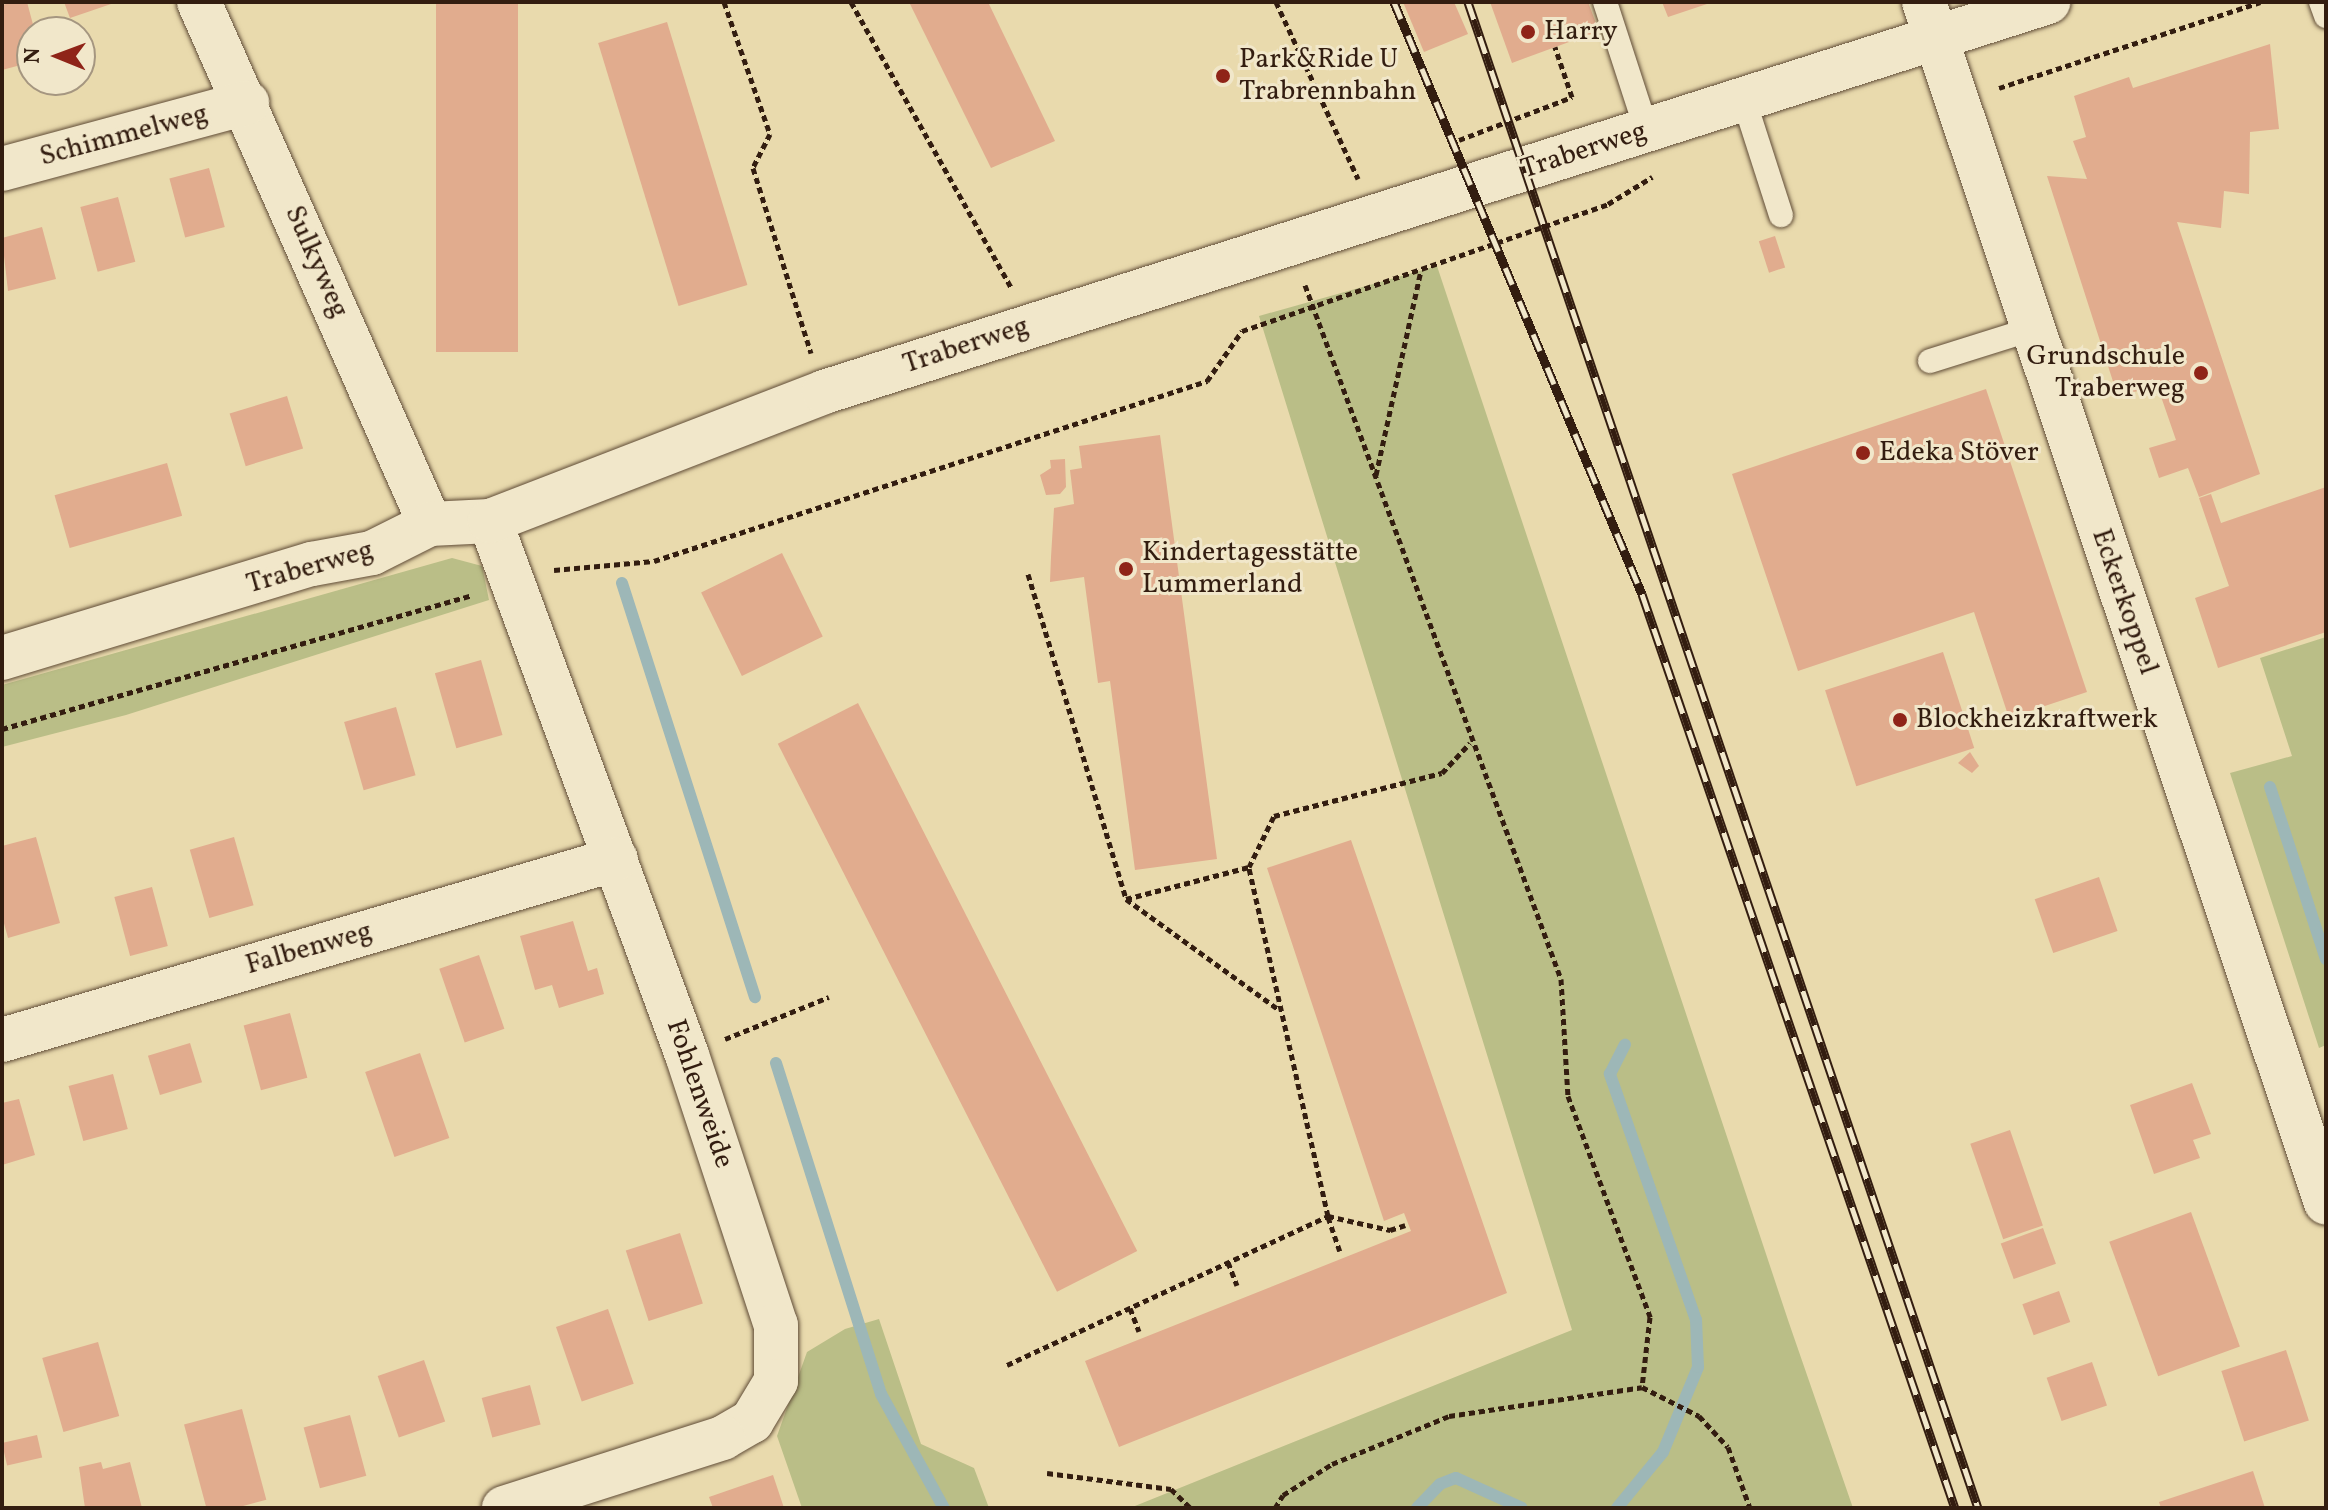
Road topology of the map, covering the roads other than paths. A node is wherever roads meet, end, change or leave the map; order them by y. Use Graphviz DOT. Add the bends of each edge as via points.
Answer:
graph roads {
  1 [pos="199,2"];
  2 [pos="1605,2"];
  3 [pos="2048,2"];
  4 [pos="2321,2"];
  5 [pos="2326,16"];
  6 [pos="1930,20"];
  7 [pos="1744,100"];
  8 [pos="247,103"];
  9 [pos="1647,131"];
  10 [pos="2,169"];
  11 [pos="1781,215"];
  12 [pos="2032,329"];
  13 [pos="1930,361"];
  14 [pos="490,521"];
  15 [pos="430,524"];
  16 [pos="2,658"];
  17 [pos="616,859"];
  18 [pos="2,1040"];
  19 [pos="2326,1203"];
  20 [pos="504,1508"];
  1 -- 8 [label="street, Sulkyweg"];
  2 -- 9 [label="lane"];
  3 -- 6 [label="street, Traberweg"];
  4 -- 5 [label="lane"];
  6 -- 7 [label="street, Traberweg"];
  6 -- 12 [label="street, Eckerkoppel"];
  7 -- 9 [label="street, Traberweg"];
  7 -- 11 [label="lane"];
  8 -- 10 [label="street, Schimmelweg"];
  8 -- 15 [label="street, Sulkyweg"];
  9 -- 14 [label="street, Traberweg" via="824,392"];
  12 -- 13 [label="lane"];
  12 -- 19 [label="street, Eckerkoppel"];
  14 -- 15 [label="street, Traberweg"];
  14 -- 17 [label="street, Fohlenweide"];
  15 -- 16 [label="street, Traberweg" via="372,553 312,564"];
  17 -- 18 [label="street, Falbenweg"];
  17 -- 20 [label="street, Fohlenweide" via="776,1325 776,1381 752,1421 723,1438"];
}
